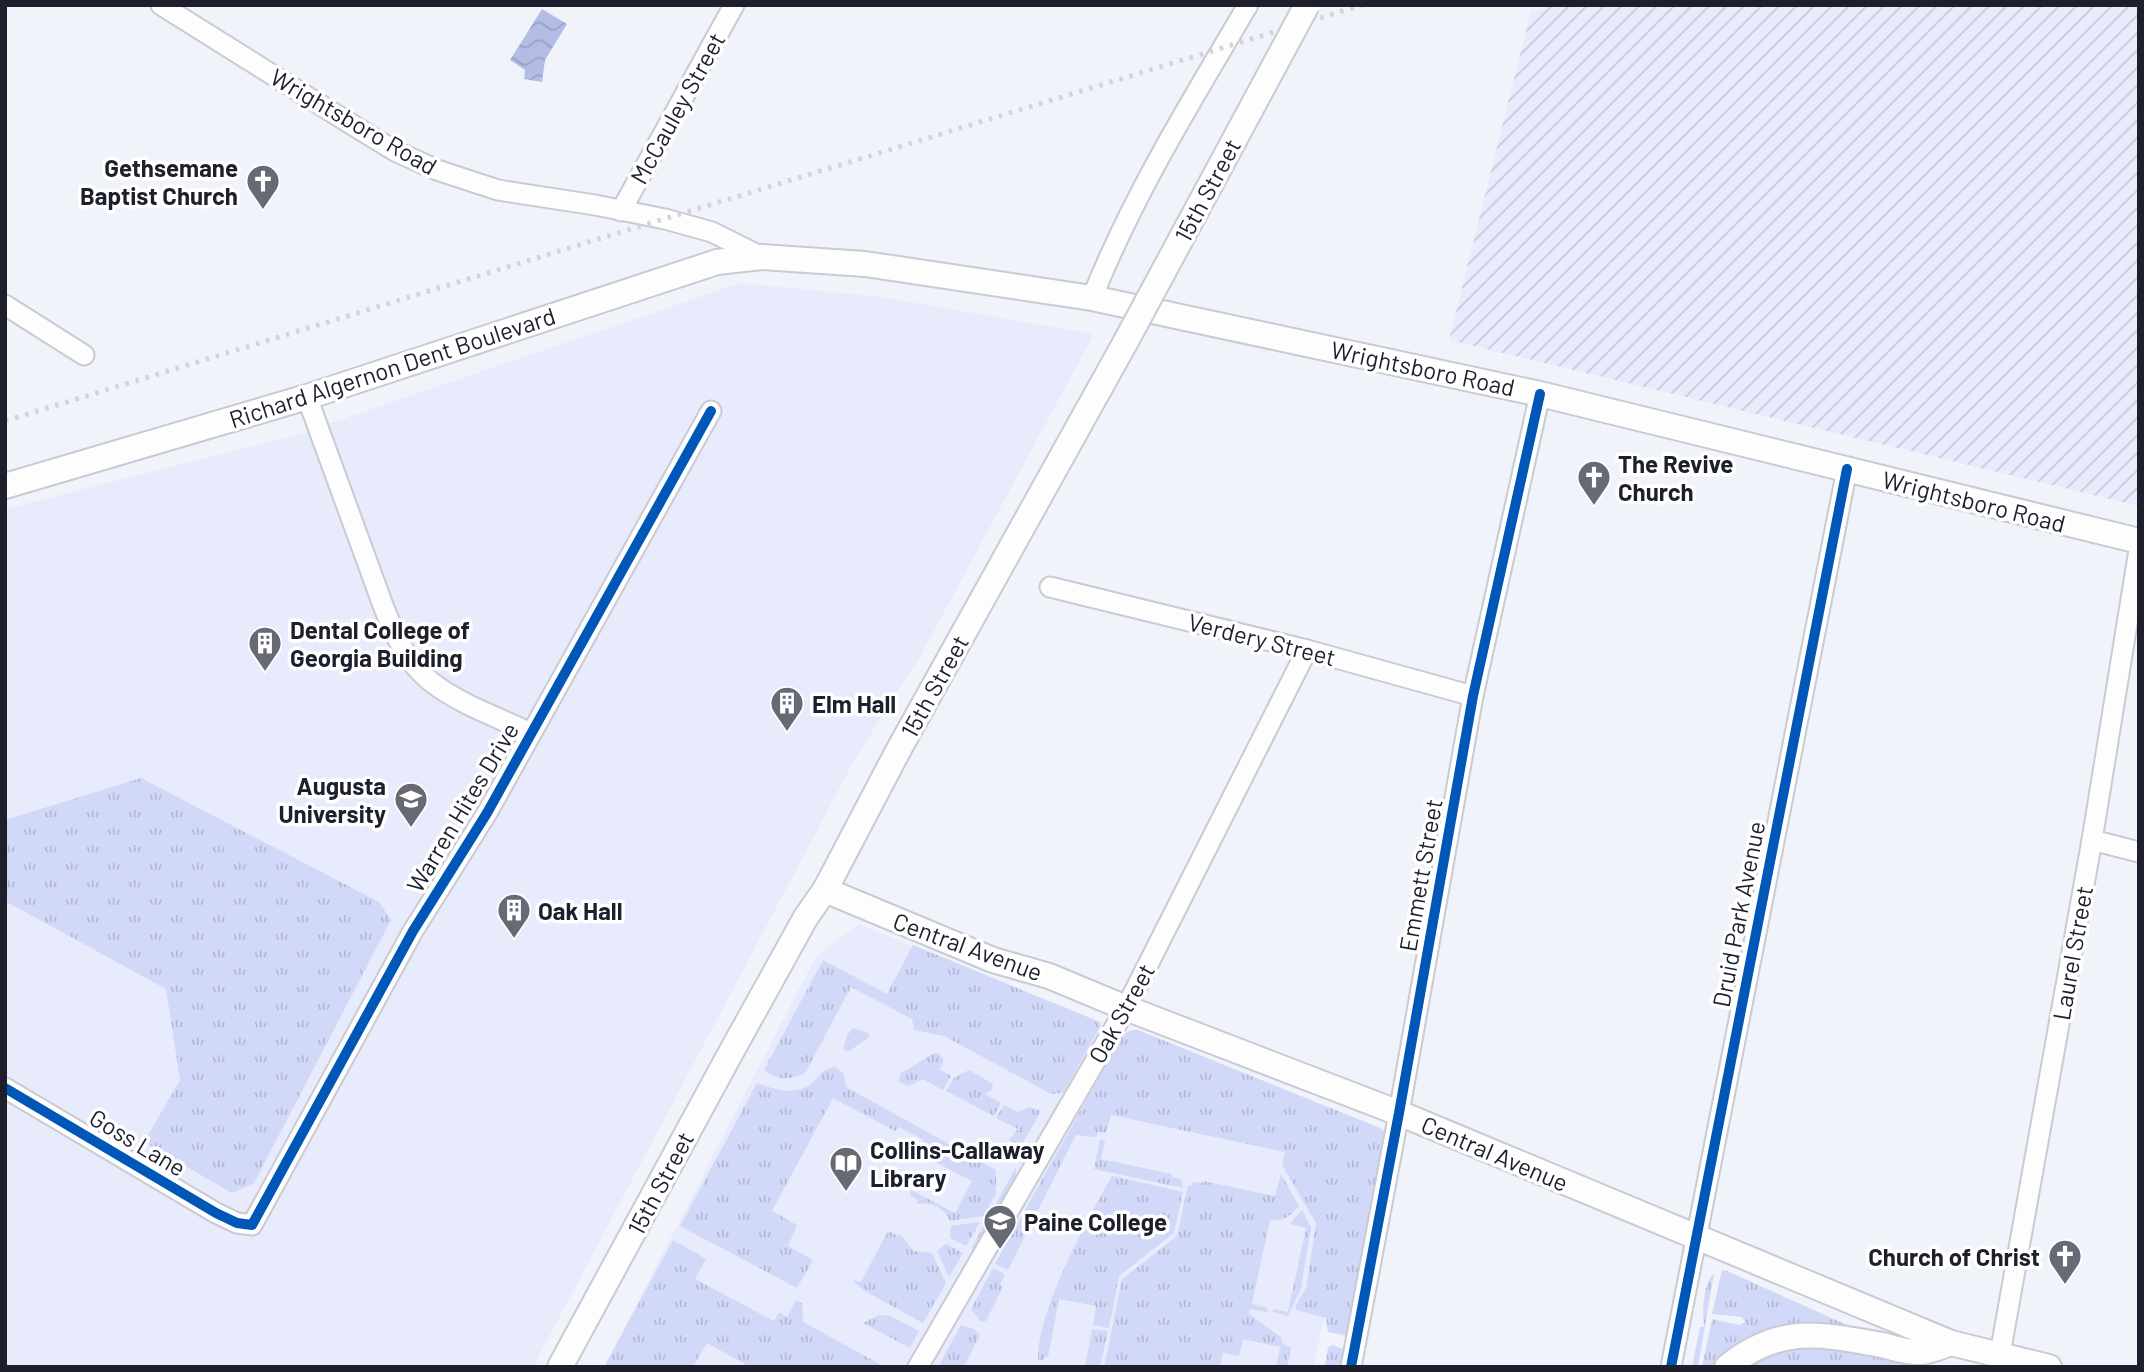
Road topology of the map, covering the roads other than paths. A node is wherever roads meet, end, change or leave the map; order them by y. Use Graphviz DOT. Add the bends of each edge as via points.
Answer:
graph roads {
  1 [pos="161,5"];
  2 [pos="734,5"];
  3 [pos="1248,5"];
  4 [pos="1307,5"];
  5 [pos="621,211"];
  6 [pos="771,257"];
  7 [pos="1091,298"];
  8 [pos="5,305"];
  9 [pos="84,355"];
  10 [pos="1540,394"];
  11 [pos="307,397"];
  12 [pos="711,411"];
  13 [pos="1847,469"];
  14 [pos="5,486"];
  15 [pos="2139,541"];
  16 [pos="2139,550"];
  17 [pos="1050,587"];
  18 [pos="1307,650"];
  19 [pos="1473,696"];
  20 [pos="531,733"];
  21 [pos="2092,840"];
  22 [pos="2139,852"];
  23 [pos="825,890"];
  24 [pos="1126,1008"];
  25 [pos="5,1088"];
  26 [pos="1399,1113"];
  27 [pos="252,1225"];
  28 [pos="1696,1237"];
  29 [pos="1951,1343"];
  30 [pos="2000,1354"];
  31 [pos="560,1367"];
  32 [pos="918,1367"];
  33 [pos="1351,1367"];
  34 [pos="1671,1367"];
  35 [pos="1727,1367"];
  36 [pos="2049,1367"];
  1 -- 5 [label="street, Wrightsboro Road" via="368,134 437,170 498,190"];
  2 -- 5 [label="street, McCauley Street"];
  3 -- 7 [label="street" via="1171,136"];
  4 -- 23 [label="main road, 15th Street, bridge"];
  5 -- 6 [label="street, Wrightsboro Road" via="712,232"];
  6 -- 7 [label="main road, Wrightsboro Road" via="864,264"];
  6 -- 11 [label="main road, Richard Algernon Dent Boulevard" via="717,261"];
  7 -- 10 [label="main road, Wrightsboro Road"];
  8 -- 9 [label="street"];
  10 -- 13 [label="main road, Wrightsboro Road"];
  10 -- 19 [label="street, Emmett Street"];
  11 -- 14 [label="main road, Richard Algernon Dent Boulevard"];
  11 -- 20 [label="street" via="384,608 410,658 427,679 452,696"];
  12 -- 20 [label="street, Warren Hites Drive"];
  13 -- 15 [label="main road, Wrightsboro Road"];
  13 -- 28 [label="street, Druid Park Avenue"];
  16 -- 21 [label="street, Laurel Street"];
  17 -- 18 [label="street, Verdery Street"];
  18 -- 19 [label="street, Verdery Street"];
  18 -- 24 [label="street, Oak Street"];
  19 -- 26 [label="street, Emmett Street"];
  20 -- 27 [label="street, Warren Hites Drive" via="413,931"];
  21 -- 22 [label="street"];
  21 -- 30 [label="street, Laurel Street"];
  23 -- 24 [label="main road, Central Avenue" via="993,960 1049,976"];
  23 -- 31 [label="main road, 15th Street"];
  24 -- 26 [label="main road, Central Avenue"];
  24 -- 32 [label="street, Oak Street"];
  25 -- 27 [label="street, Goss Lane" via="216,1213"];
  26 -- 28 [label="main road, Central Avenue"];
  26 -- 33 [label="street, Emmett Street"];
  28 -- 29 [label="main road, Central Avenue"];
  28 -- 34 [label="street, Druid Park Avenue"];
  29 -- 30 [label="main road, Central Avenue"];
  29 -- 35 [label="main road" via="1920,1352 1822,1334 1795,1336 1742,1355"];
  30 -- 36 [label="main road, Central Avenue"];
}
